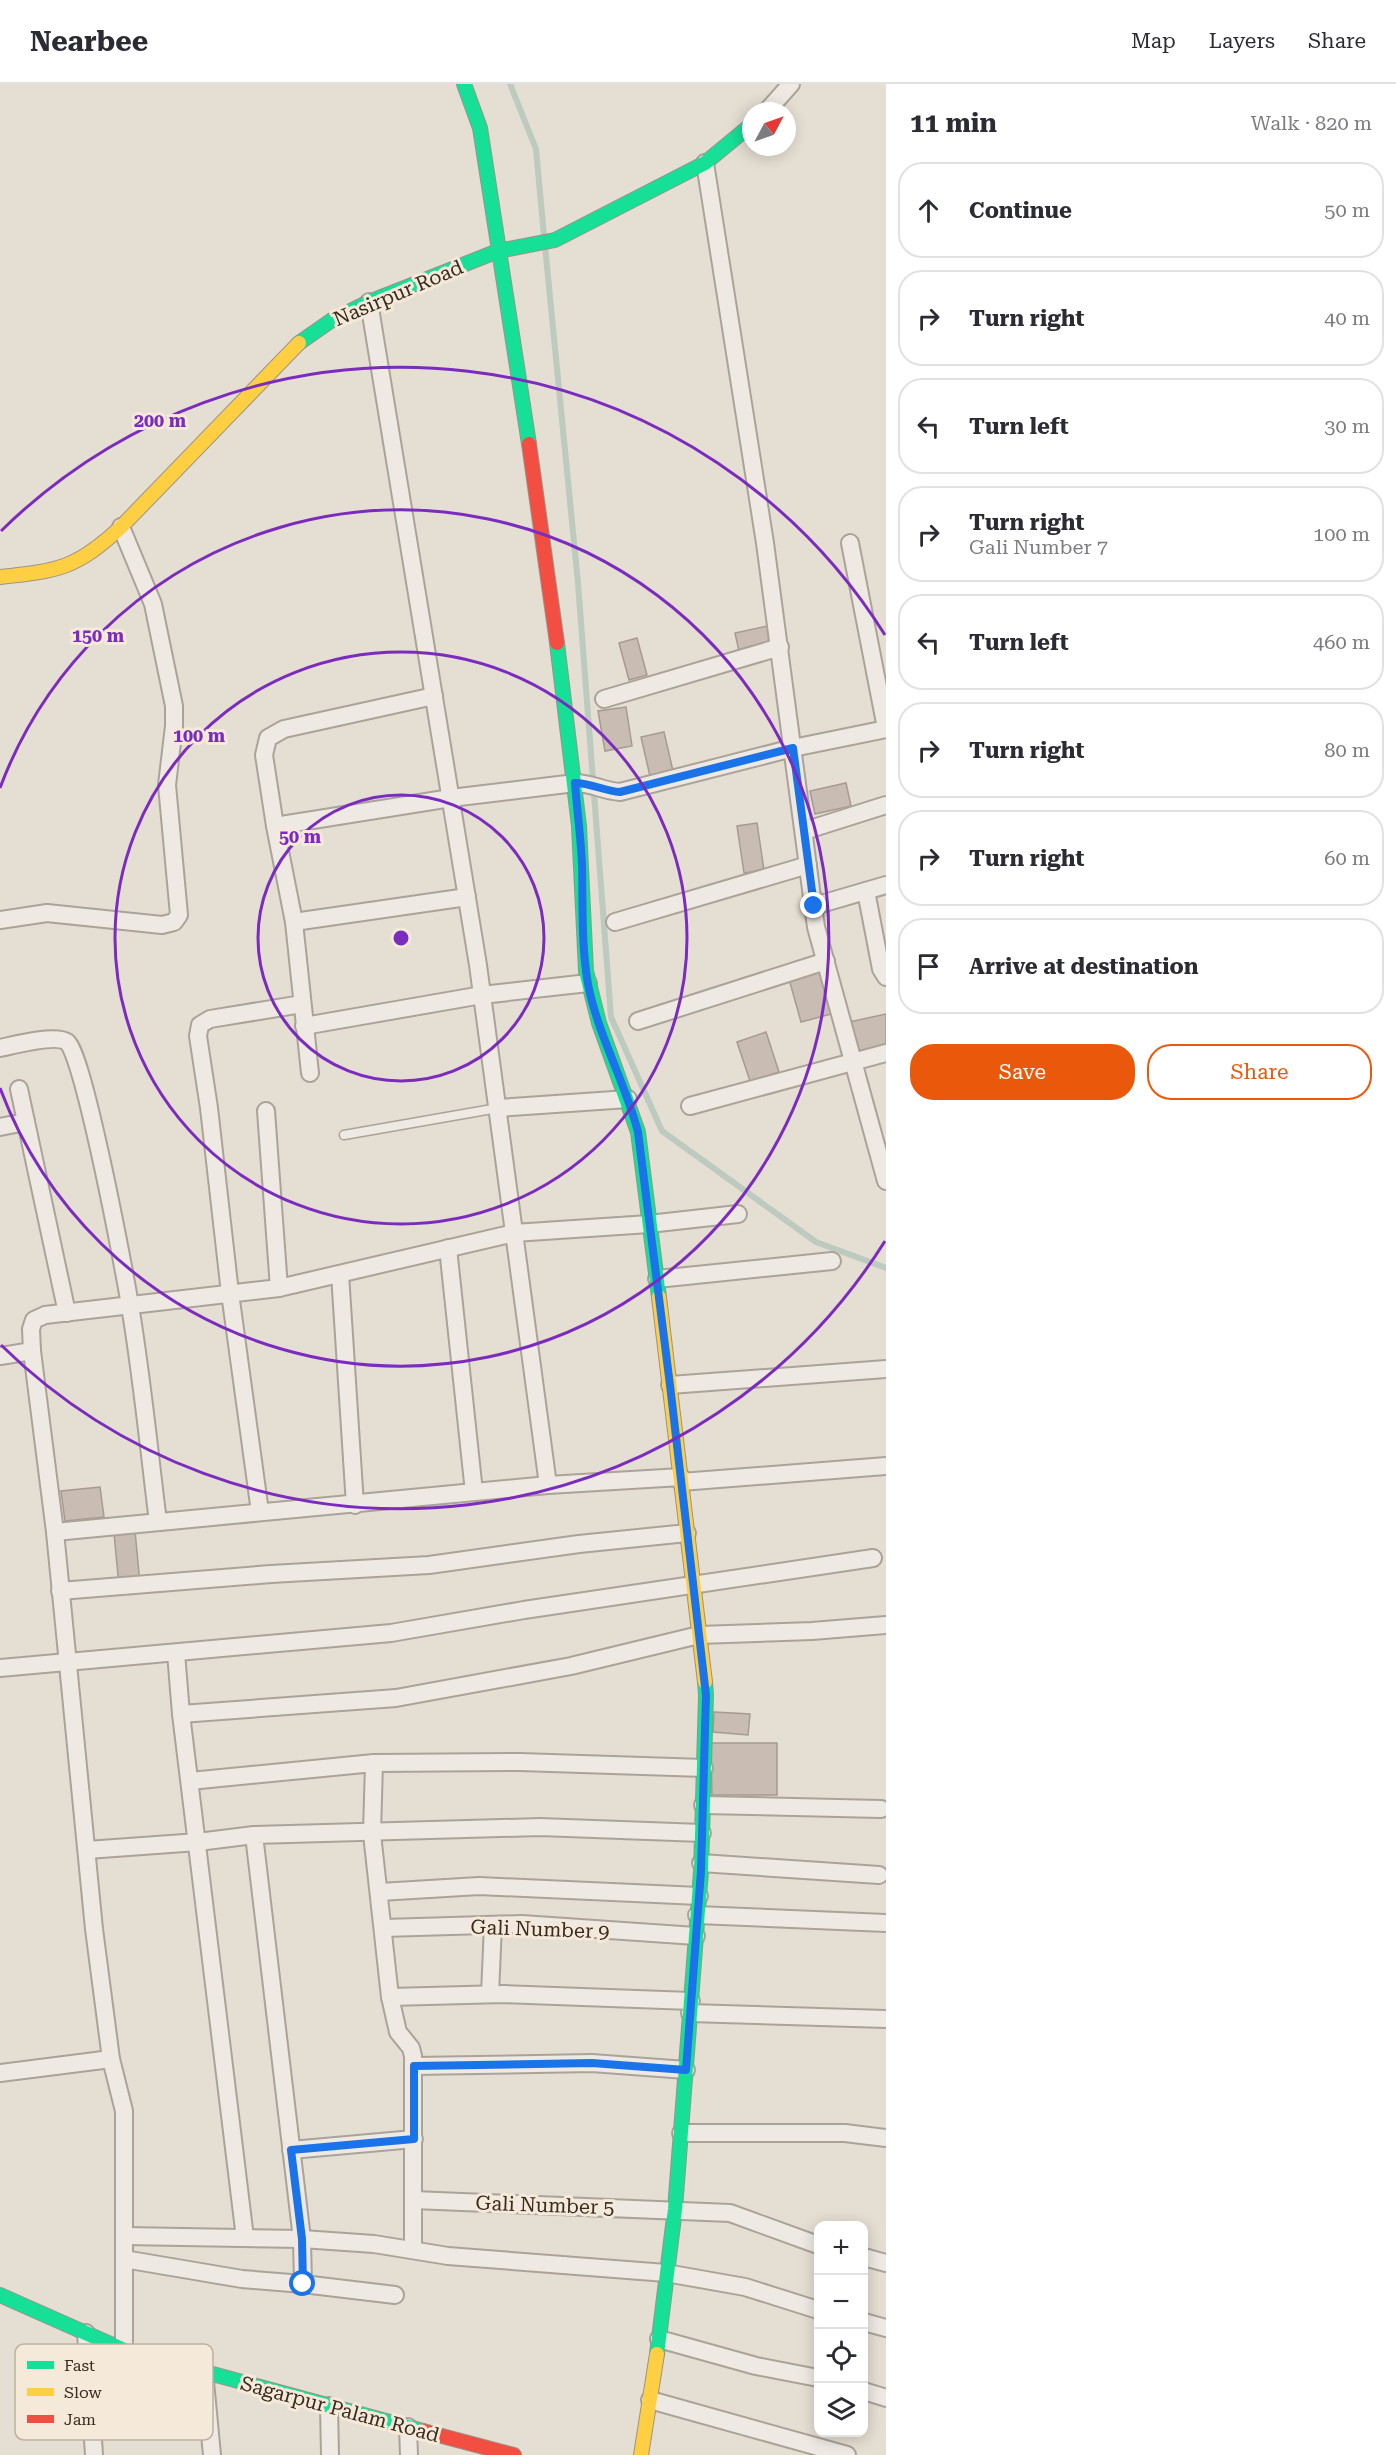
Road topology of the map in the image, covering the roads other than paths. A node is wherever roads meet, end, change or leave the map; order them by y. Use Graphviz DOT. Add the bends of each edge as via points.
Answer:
graph roads {
  1 [pos="464,84"];
  2 [pos="791,84"];
  3 [pos="775,102"];
  4 [pos="742,132"];
  5 [pos="705,163"];
  6 [pos="498,251"];
  7 [pos="369,302"];
  8 [pos="121,527"];
  9 [pos="850,543"];
  10 [pos="0,577"];
  11 [pos="780,647"];
  12 [pos="434,696"];
  13 [pos="604,699"];
  14 [pos="886,728"];
  15 [pos="793,748"];
  16 [pos="581,783"];
  17 [pos="451,798"];
  18 [pos="886,805"];
  19 [pos="274,826"];
  20 [pos="804,831"];
  21 [pos="808,865"];
  22 [pos="886,885"];
  23 [pos="866,891"];
  24 [pos="467,897"];
  25 [pos="814,906"];
  26 [pos="0,920"];
  27 [pos="294,922"];
  28 [pos="615,922"];
  29 [pos="826,961"];
  30 [pos="886,977"];
  31 [pos="588,983"];
  32 [pos="482,995"];
  33 [pos="302,1004"];
  34 [pos="638,1021"];
  35 [pos="304,1026"];
  36 [pos="0,1048"];
  37 [pos="886,1053"];
  38 [pos="852,1061"];
  39 [pos="310,1072"];
  40 [pos="19,1089"];
  41 [pos="628,1099"];
  42 [pos="690,1106"];
  43 [pos="498,1108"];
  44 [pos="266,1111"];
  45 [pos="26,1122"];
  46 [pos="0,1127"];
  47 [pos="344,1135"];
  48 [pos="886,1181"];
  49 [pos="738,1214"];
  50 [pos="650,1224"];
  51 [pos="514,1233"];
  52 [pos="448,1248"];
  53 [pos="832,1262"];
  54 [pos="340,1274"];
  55 [pos="657,1279"];
  56 [pos="279,1288"];
  57 [pos="230,1293"];
  58 [pos="130,1305"];
  59 [pos="67,1313"];
  60 [pos="32,1351"];
  61 [pos="0,1356"];
  62 [pos="886,1370"];
  63 [pos="670,1385"];
  64 [pos="886,1466"];
  65 [pos="681,1482"];
  66 [pos="548,1485"];
  67 [pos="474,1492"];
  68 [pos="355,1504"];
  69 [pos="260,1512"];
  70 [pos="158,1522"];
  71 [pos="54,1532"];
  72 [pos="687,1533"];
  73 [pos="873,1558"];
  74 [pos="693,1584"];
  75 [pos="60,1590"];
  76 [pos="886,1625"];
  77 [pos="699,1635"];
  78 [pos="176,1653"];
  79 [pos="66,1663"];
  80 [pos="0,1668"];
  81 [pos="181,1714"];
  82 [pos="374,1763"];
  83 [pos="704,1768"];
  84 [pos="190,1781"];
  85 [pos="703,1805"];
  86 [pos="881,1809"];
  87 [pos="372,1830"];
  88 [pos="702,1833"];
  89 [pos="254,1834"];
  90 [pos="198,1842"];
  91 [pos="87,1850"];
  92 [pos="701,1863"];
  93 [pos="879,1875"];
  94 [pos="380,1892"];
  95 [pos="699,1896"];
  96 [pos="697,1915"];
  97 [pos="886,1923"];
  98 [pos="493,1925"];
  99 [pos="384,1928"];
  100 [pos="696,1936"];
  101 [pos="490,1994"];
  102 [pos="390,1997"];
  103 [pos="690,2007"];
  104 [pos="886,2019"];
  105 [pos="111,2059"];
  106 [pos="414,2066"];
  107 [pos="686,2070"];
  108 [pos="0,2073"];
  109 [pos="681,2133"];
  110 [pos="886,2138"];
  111 [pos="414,2139"];
  112 [pos="291,2150"];
  113 [pos="414,2200"];
  114 [pos="675,2209"];
  115 [pos="124,2236"];
  116 [pos="245,2238"];
  117 [pos="302,2239"];
  118 [pos="814,2243"];
  119 [pos="413,2250"];
  120 [pos="868,2258"];
  121 [pos="124,2259"];
  122 [pos="886,2263"];
  123 [pos="666,2273"];
  124 [pos="303,2284"];
  125 [pos="0,2295"];
  126 [pos="396,2295"];
  127 [pos="814,2309"];
  128 [pos="868,2323"];
  129 [pos="886,2328"];
  130 [pos="86,2333"];
  131 [pos="659,2339"];
  132 [pos="87,2344"];
  133 [pos="111,2344"];
  134 [pos="124,2344"];
  135 [pos="213,2374"];
  136 [pos="814,2377"];
  137 [pos="868,2392"];
  138 [pos="886,2398"];
  139 [pos="650,2400"];
  140 [pos="329,2406"];
  141 [pos="408,2427"];
  142 [pos="93,2440"];
  143 [pos="211,2440"];
  144 [pos="486,2452"];
  145 [pos="94,2455"];
  146 [pos="212,2455"];
  147 [pos="330,2455"];
  148 [pos="409,2455"];
  149 [pos="514,2455"];
  150 [pos="641,2455"];
  151 [pos="847,2455"];
  1 -- 6 [label="street" via="480,128"];
  2 -- 3 [label="street"];
  4 -- 5 [label="street, Nasirpur Road"];
  5 -- 6 [label="street, Nasirpur Road" via="555,240"];
  5 -- 11 [label="street"];
  6 -- 7 [label="street, Nasirpur Road"];
  6 -- 16 [label="street"];
  7 -- 8 [label="street, Nasirpur Road" via="300,342"];
  7 -- 12 [label="street"];
  8 -- 10 [label="street, Nasirpur Road" via="91,554 70,565 42,573"];
  8 -- 26 [label="street" via="153,604 174,706 167,785 179,915 174,922 162,925 47,913"];
  9 -- 14 [label="street"];
  11 -- 13 [label="street"];
  11 -- 15 [label="street"];
  12 -- 17 [label="street"];
  12 -- 19 [label="street" via="284,729 267,738 264,754"];
  14 -- 15 [label="street"];
  15 -- 16 [label="street" via="627,790 611,791"];
  15 -- 20 [label="street"];
  16 -- 17 [label="street"];
  16 -- 31 [label="street" via="581,922"];
  17 -- 19 [label="street"];
  17 -- 24 [label="street"];
  18 -- 20 [label="street"];
  19 -- 27 [label="street"];
  20 -- 21 [label="street"];
  21 -- 25 [label="street"];
  21 -- 28 [label="street"];
  22 -- 23 [label="street"];
  23 -- 25 [label="street"];
  23 -- 30 [label="street" via="881,969"];
  24 -- 27 [label="street"];
  24 -- 32 [label="street"];
  25 -- 29 [label="street"];
  27 -- 33 [label="street"];
  29 -- 34 [label="street"];
  29 -- 38 [label="street"];
  31 -- 32 [label="street"];
  31 -- 41 [label="street" via="596,1018"];
  32 -- 35 [label="street"];
  32 -- 43 [label="street"];
  33 -- 35 [label="street"];
  33 -- 57 [label="street" via="210,1019 200,1025 198,1036"];
  35 -- 39 [label="street"];
  36 -- 58 [label="street" via="56,1039 66,1041 74,1049"];
  37 -- 38 [label="street"];
  38 -- 42 [label="street"];
  38 -- 48 [label="street"];
  40 -- 45 [label="street"];
  41 -- 43 [label="street"];
  41 -- 50 [label="street" via="638,1132"];
  43 -- 47 [label="lane"];
  43 -- 51 [label="street"];
  44 -- 56 [label="street"];
  45 -- 46 [label="street"];
  45 -- 59 [label="street"];
  49 -- 50 [label="street"];
  50 -- 51 [label="street"];
  50 -- 55 [label="street"];
  51 -- 52 [label="street"];
  51 -- 66 [label="street"];
  52 -- 54 [label="street"];
  52 -- 67 [label="street"];
  53 -- 55 [label="street"];
  54 -- 56 [label="street"];
  54 -- 68 [label="street"];
  55 -- 63 [label="street"];
  56 -- 57 [label="street"];
  57 -- 58 [label="street"];
  57 -- 69 [label="street"];
  58 -- 59 [label="street"];
  58 -- 70 [label="street"];
  59 -- 60 [label="street" via="34,1320"];
  60 -- 61 [label="street"];
  60 -- 71 [label="street"];
  62 -- 63 [label="street"];
  63 -- 65 [label="street"];
  64 -- 65 [label="street"];
  65 -- 66 [label="street" via="681,1478"];
  65 -- 72 [label="street"];
  66 -- 67 [label="street"];
  67 -- 68 [label="street"];
  68 -- 69 [label="street"];
  69 -- 70 [label="street"];
  70 -- 71 [label="street"];
  71 -- 75 [label="street"];
  72 -- 74 [label="street"];
  72 -- 75 [label="street" via="429,1565"];
  73 -- 74 [label="street"];
  74 -- 77 [label="street"];
  74 -- 78 [label="street" via="391,1633"];
  75 -- 79 [label="street"];
  76 -- 77 [label="street"];
  77 -- 81 [label="street" via="571,1666 396,1698"];
  77 -- 83 [label="street" via="706,1695"];
  78 -- 79 [label="street"];
  78 -- 81 [label="street"];
  79 -- 80 [label="street"];
  79 -- 91 [label="street"];
  81 -- 84 [label="street"];
  82 -- 83 [label="street" via="520,1762"];
  82 -- 84 [label="street"];
  82 -- 87 [label="street"];
  83 -- 85 [label="street"];
  84 -- 90 [label="street"];
  85 -- 86 [label="street"];
  85 -- 88 [label="street"];
  87 -- 88 [label="street" via="540,1827"];
  87 -- 89 [label="street"];
  87 -- 94 [label="street"];
  88 -- 92 [label="street"];
  89 -- 90 [label="street"];
  89 -- 112 [label="street"];
  90 -- 91 [label="street"];
  90 -- 116 [label="street"];
  91 -- 105 [label="street"];
  92 -- 93 [label="street"];
  92 -- 95 [label="street"];
  94 -- 95 [label="street" via="479,1886"];
  94 -- 99 [label="street"];
  95 -- 96 [label="street"];
  96 -- 97 [label="street"];
  96 -- 100 [label="street"];
  98 -- 99 [label="street, Gali Number 9"];
  98 -- 100 [label="street, Gali Number 9"];
  98 -- 101 [label="street"];
  99 -- 102 [label="street"];
  100 -- 103 [label="street"];
  101 -- 102 [label="street"];
  101 -- 103 [label="street"];
  102 -- 106 [label="street" via="398,2032 411,2048"];
  103 -- 104 [label="street"];
  103 -- 107 [label="street"];
  105 -- 108 [label="street"];
  105 -- 115 [label="street" via="124,2111"];
  106 -- 107 [label="street" via="592,2063"];
  106 -- 111 [label="street"];
  107 -- 109 [label="street"];
  109 -- 110 [label="street" via="845,2133"];
  109 -- 114 [label="street"];
  111 -- 112 [label="street"];
  111 -- 113 [label="street"];
  112 -- 117 [label="street"];
  113 -- 114 [label="street, Gali Number 5"];
  113 -- 119 [label="street"];
  114 -- 118 [label="street, Gali Number 5" via="730,2212"];
  114 -- 123 [label="street"];
  115 -- 116 [label="street"];
  115 -- 121 [label="street"];
  116 -- 117 [label="street"];
  117 -- 119 [label="street"];
  117 -- 124 [label="street"];
  119 -- 123 [label="street"];
  120 -- 122 [label="street"];
  121 -- 124 [label="street" via="242,2279"];
  121 -- 134 [label="street"];
  123 -- 127 [label="street" via="745,2288"];
  123 -- 131 [label="street"];
  124 -- 126 [label="street"];
  125 -- 130 [label="street, Sagarpur Palam Road"];
  128 -- 129 [label="street"];
  130 -- 132 [label="street"];
  130 -- 133 [label="street, Sagarpur Palam Road"];
  131 -- 136 [label="street" via="756,2366"];
  131 -- 139 [label="street"];
  135 -- 140 [label="street, Sagarpur Palam Road"];
  137 -- 138 [label="street"];
  139 -- 150 [label="street"];
  139 -- 151 [label="street"];
  140 -- 141 [label="street, Sagarpur Palam Road"];
  140 -- 147 [label="street"];
  141 -- 144 [label="street, Sagarpur Palam Road"];
  141 -- 148 [label="street"];
  142 -- 145 [label="street"];
  143 -- 146 [label="street"];
  144 -- 149 [label="street, Sagarpur Palam Road"];
}
